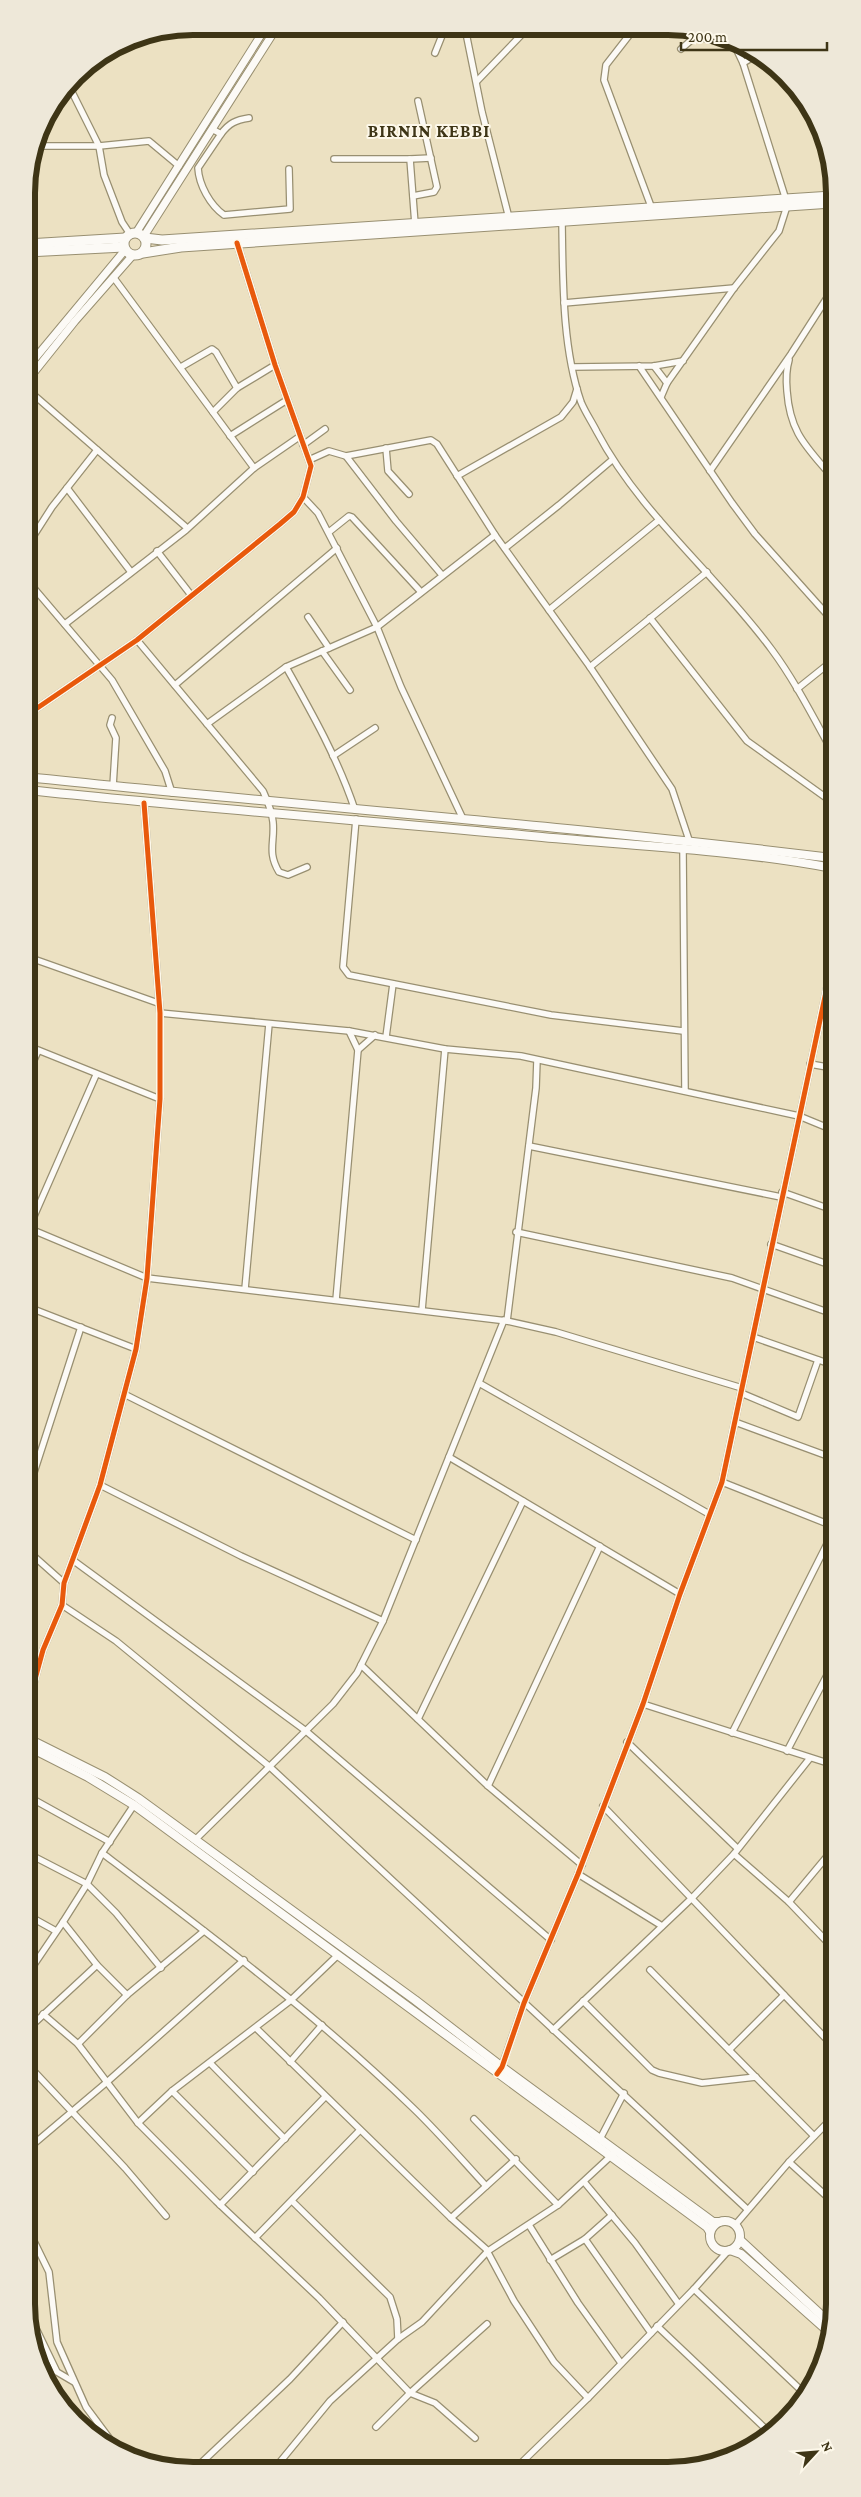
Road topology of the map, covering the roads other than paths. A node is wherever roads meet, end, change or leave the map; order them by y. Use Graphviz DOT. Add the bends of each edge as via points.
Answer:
graph roads {
  1 [pos="261,35"];
  2 [pos="272,35"];
  3 [pos="442,35"];
  4 [pos="467,35"];
  5 [pos="521,35"];
  6 [pos="629,35"];
  7 [pos="694,37"];
  8 [pos="681,49"];
  9 [pos="737,51"];
  10 [pos="435,53"];
  11 [pos="750,58"];
  12 [pos="742,62"];
  13 [pos="477,81"];
  14 [pos="72,92"];
  15 [pos="418,101"];
  16 [pos="249,118"];
  17 [pos="205,124"];
  18 [pos="212,129"];
  19 [pos="221,134"];
  20 [pos="42,146"];
  21 [pos="99,146"];
  22 [pos="431,158"];
  23 [pos="334,159"];
  24 [pos="410,159"];
  25 [pos="179,166"];
  26 [pos="289,169"];
  27 [pos="413,196"];
  28 [pos="826,197"];
  29 [pos="786,203"];
  30 [pos="826,203"];
  31 [pos="652,209"];
  32 [pos="509,218"];
  33 [pos="562,222"];
  34 [pos="415,224"];
  35 [pos="133,239"];
  36 [pos="238,243"];
  37 [pos="35,244"];
  38 [pos="35,251"];
  39 [pos="138,254"];
  40 [pos="114,278"];
  41 [pos="734,288"];
  42 [pos="826,299"];
  43 [pos="564,303"];
  44 [pos="64,328"];
  45 [pos="791,354"];
  46 [pos="35,359"];
  47 [pos="683,361"];
  48 [pos="275,365"];
  49 [pos="573,366"];
  50 [pos="639,366"];
  51 [pos="654,366"];
  52 [pos="181,367"];
  53 [pos="35,370"];
  54 [pos="667,382"];
  55 [pos="237,388"];
  56 [pos="578,388"];
  57 [pos="35,396"];
  58 [pos="661,397"];
  59 [pos="287,400"];
  60 [pos="213,412"];
  61 [pos="325,429"];
  62 [pos="230,436"];
  63 [pos="299,436"];
  64 [pos="302,445"];
  65 [pos="386,448"];
  66 [pos="97,450"];
  67 [pos="346,456"];
  68 [pos="309,460"];
  69 [pos="612,460"];
  70 [pos="254,468"];
  71 [pos="826,470"];
  72 [pos="710,471"];
  73 [pos="457,476"];
  74 [pos="67,488"];
  75 [pos="408,494"];
  76 [pos="303,498"];
  77 [pos="659,520"];
  78 [pos="186,527"];
  79 [pos="329,532"];
  80 [pos="35,534"];
  81 [pos="495,535"];
  82 [pos="337,548"];
  83 [pos="505,548"];
  84 [pos="157,551"];
  85 [pos="131,572"];
  86 [pos="707,572"];
  87 [pos="442,576"];
  88 [pos="35,589"];
  89 [pos="421,592"];
  90 [pos="191,595"];
  91 [pos="549,610"];
  92 [pos="826,613"];
  93 [pos="308,616"];
  94 [pos="650,618"];
  95 [pos="65,624"];
  96 [pos="377,627"];
  97 [pos="137,640"];
  98 [pos="329,648"];
  99 [pos="322,651"];
  100 [pos="101,666"];
  101 [pos="826,666"];
  102 [pos="286,667"];
  103 [pos="590,667"];
  104 [pos="174,685"];
  105 [pos="797,689"];
  106 [pos="350,690"];
  107 [pos="35,710"];
  108 [pos="112,718"];
  109 [pos="208,724"];
  110 [pos="375,728"];
  111 [pos="826,740"];
  112 [pos="333,756"];
  113 [pos="35,778"];
  114 [pos="113,786"];
  115 [pos="35,791"];
  116 [pos="172,793"];
  117 [pos="826,798"];
  118 [pos="267,802"];
  119 [pos="144,803"];
  120 [pos="355,810"];
  121 [pos="270,812"];
  122 [pos="356,819"];
  123 [pos="463,819"];
  124 [pos="689,840"];
  125 [pos="683,849"];
  126 [pos="826,857"];
  127 [pos="307,867"];
  128 [pos="826,867"];
  129 [pos="35,959"];
  130 [pos="393,984"];
  131 [pos="826,990"];
  132 [pos="158,1003"];
  133 [pos="160,1013"];
  134 [pos="269,1024"];
  135 [pos="349,1031"];
  136 [pos="683,1031"];
  137 [pos="375,1035"];
  138 [pos="386,1037"];
  139 [pos="445,1049"];
  140 [pos="35,1050"];
  141 [pos="358,1050"];
  142 [pos="38,1051"];
  143 [pos="35,1058"];
  144 [pos="537,1060"];
  145 [pos="810,1064"];
  146 [pos="826,1067"];
  147 [pos="96,1075"];
  148 [pos="685,1090"];
  149 [pos="160,1099"];
  150 [pos="799,1116"];
  151 [pos="826,1127"];
  152 [pos="529,1146"];
  153 [pos="782,1195"];
  154 [pos="826,1208"];
  155 [pos="35,1213"];
  156 [pos="35,1232"];
  157 [pos="516,1232"];
  158 [pos="771,1244"];
  159 [pos="826,1264"];
  160 [pos="147,1278"];
  161 [pos="762,1288"];
  162 [pos="245,1289"];
  163 [pos="336,1300"];
  164 [pos="422,1310"];
  165 [pos="35,1311"];
  166 [pos="826,1311"];
  167 [pos="505,1320"];
  168 [pos="81,1327"];
  169 [pos="752,1337"];
  170 [pos="136,1349"];
  171 [pos="818,1360"];
  172 [pos="826,1363"];
  173 [pos="479,1383"];
  174 [pos="741,1391"];
  175 [pos="124,1394"];
  176 [pos="735,1422"];
  177 [pos="826,1455"];
  178 [pos="449,1457"];
  179 [pos="35,1469"];
  180 [pos="722,1482"];
  181 [pos="100,1485"];
  182 [pos="524,1501"];
  183 [pos="710,1514"];
  184 [pos="826,1523"];
  185 [pos="416,1540"];
  186 [pos="600,1546"];
  187 [pos="826,1546"];
  188 [pos="35,1557"];
  189 [pos="74,1561"];
  190 [pos="64,1583"];
  191 [pos="680,1594"];
  192 [pos="62,1605"];
  193 [pos="383,1621"];
  194 [pos="361,1665"];
  195 [pos="826,1677"];
  196 [pos="35,1679"];
  197 [pos="643,1704"];
  198 [pos="418,1719"];
  199 [pos="306,1731"];
  200 [pos="732,1733"];
  201 [pos="35,1741"];
  202 [pos="628,1742"];
  203 [pos="35,1750"];
  204 [pos="787,1751"];
  205 [pos="810,1758"];
  206 [pos="826,1763"];
  207 [pos="270,1767"];
  208 [pos="488,1786"];
  209 [pos="35,1800"];
  210 [pos="134,1805"];
  211 [pos="604,1806"];
  212 [pos="184,1836"];
  213 [pos="196,1840"];
  214 [pos="110,1842"];
  215 [pos="736,1851"];
  216 [pos="102,1853"];
  217 [pos="35,1857"];
  218 [pos="826,1858"];
  219 [pos="582,1864"];
  220 [pos="578,1874"];
  221 [pos="87,1884"];
  222 [pos="692,1898"];
  223 [pos="789,1902"];
  224 [pos="35,1919"];
  225 [pos="63,1922"];
  226 [pos="662,1926"];
  227 [pos="56,1931"];
  228 [pos="204,1931"];
  229 [pos="551,1940"];
  230 [pos="826,1941"];
  231 [pos="338,1955"];
  232 [pos="244,1960"];
  233 [pos="35,1963"];
  234 [pos="97,1965"];
  235 [pos="161,1968"];
  236 [pos="650,1970"];
  237 [pos="128,1995"];
  238 [pos="784,1995"];
  239 [pos="291,2000"];
  240 [pos="583,2002"];
  241 [pos="524,2004"];
  242 [pos="43,2014"];
  243 [pos="35,2022"];
  244 [pos="322,2025"];
  245 [pos="256,2028"];
  246 [pos="553,2030"];
  247 [pos="826,2039"];
  248 [pos="78,2044"];
  249 [pos="729,2050"];
  250 [pos="290,2062"];
  251 [pos="210,2063"];
  252 [pos="500,2071"];
  253 [pos="35,2072"];
  254 [pos="756,2078"];
  255 [pos="107,2082"];
  256 [pos="172,2091"];
  257 [pos="624,2093"];
  258 [pos="325,2097"];
  259 [pos="72,2112"];
  260 [pos="474,2120"];
  261 [pos="138,2123"];
  262 [pos="826,2125"];
  263 [pos="360,2130"];
  264 [pos="814,2136"];
  265 [pos="284,2139"];
  266 [pos="600,2139"];
  267 [pos="35,2143"];
  268 [pos="615,2150"];
  269 [pos="611,2158"];
  270 [pos="516,2159"];
  271 [pos="790,2162"];
  272 [pos="253,2172"];
  273 [pos="585,2182"];
  274 [pos="486,2186"];
  275 [pos="826,2196"];
  276 [pos="292,2201"];
  277 [pos="220,2205"];
  278 [pos="558,2205"];
  279 [pos="747,2209"];
  280 [pos="612,2215"];
  281 [pos="166,2216"];
  282 [pos="451,2218"];
  283 [pos="719,2222"];
  284 [pos="736,2224"];
  285 [pos="528,2225"];
  286 [pos="710,2232"];
  287 [pos="255,2238"];
  288 [pos="585,2239"];
  289 [pos="740,2240"];
  290 [pos="35,2243"];
  291 [pos="488,2251"];
  292 [pos="729,2251"];
  293 [pos="550,2260"];
  294 [pos="694,2289"];
  295 [pos="678,2304"];
  296 [pos="825,2319"];
  297 [pos="343,2322"];
  298 [pos="487,2324"];
  299 [pos="657,2326"];
  300 [pos="37,2329"];
  301 [pos="824,2329"];
  302 [pos="651,2333"];
  303 [pos="398,2339"];
  304 [pos="377,2360"];
  305 [pos="621,2363"];
  306 [pos="74,2382"];
  307 [pos="801,2389"];
  308 [pos="410,2392"];
  309 [pos="588,2398"];
  310 [pos="376,2427"];
  311 [pos="765,2428"];
  312 [pos="110,2438"];
  313 [pos="475,2438"];
  314 [pos="202,2462"];
  315 [pos="280,2462"];
  316 [pos="522,2462"];
  1 -- 17 [label="street"];
  2 -- 18 [label="street"];
  3 -- 10 [label="street"];
  4 -- 13 [label="street"];
  5 -- 13 [label="street"];
  6 -- 31 [label="street" via="606,65 604,80"];
  7 -- 8 [label="street"];
  9 -- 12 [label="street"];
  11 -- 12 [label="street"];
  12 -- 29 [label="street"];
  13 -- 32 [label="street"];
  14 -- 21 [label="street"];
  15 -- 22 [label="street"];
  16 -- 19 [label="street" via="235,120"];
  17 -- 18 [label="street"];
  17 -- 25 [label="street"];
  18 -- 19 [label="street"];
  18 -- 35 [label="street"];
  19 -- 26 [label="street" via="198,168 198,174 211,202 224,215 290,209"];
  20 -- 21 [label="street"];
  21 -- 25 [label="street" via="149,141"];
  21 -- 35 [label="street" via="104,175 122,222"];
  22 -- 24 [label="street"];
  22 -- 27 [label="street" via="436,189"];
  23 -- 24 [label="street"];
  24 -- 27 [label="street"];
  25 -- 35 [label="street"];
  27 -- 34 [label="street"];
  28 -- 29 [label="main road"];
  29 -- 30 [label="main road"];
  29 -- 31 [label="main road"];
  29 -- 33 [label="main road"];
  29 -- 41 [label="street" via="779,231"];
  31 -- 32 [label="main road"];
  32 -- 34 [label="main road"];
  33 -- 36 [label="main road"];
  33 -- 43 [label="street"];
  34 -- 35 [label="main road" via="162,240"];
  35 -- 37 [label="main road"];
  35 -- 38 [label="main road"];
  35 -- 39 [label="main road"];
  35 -- 39 [label="main road" via="146,248"];
  35 -- 44 [label="street"];
  36 -- 39 [label="main road" via="166,248"];
  36 -- 48 [label="street"];
  39 -- 40 [label="street"];
  40 -- 44 [label="street"];
  40 -- 52 [label="street"];
  41 -- 43 [label="street"];
  41 -- 47 [label="street"];
  42 -- 45 [label="street"];
  43 -- 49 [label="street"];
  44 -- 46 [label="street"];
  44 -- 53 [label="street"];
  45 -- 71 [label="street" via="786,374 789,415 795,431"];
  45 -- 72 [label="street"];
  47 -- 51 [label="street"];
  47 -- 54 [label="street"];
  48 -- 55 [label="street"];
  48 -- 59 [label="street"];
  49 -- 50 [label="street"];
  49 -- 56 [label="street"];
  50 -- 51 [label="street"];
  50 -- 58 [label="street"];
  51 -- 54 [label="street"];
  52 -- 55 [label="street" via="212,349"];
  52 -- 60 [label="street"];
  54 -- 58 [label="street"];
  55 -- 60 [label="street"];
  56 -- 69 [label="street" via="582,403"];
  56 -- 73 [label="street" via="573,402 561,418"];
  57 -- 66 [label="street"];
  58 -- 72 [label="street"];
  59 -- 62 [label="street"];
  59 -- 63 [label="street"];
  60 -- 62 [label="street"];
  61 -- 64 [label="street"];
  62 -- 70 [label="street"];
  63 -- 64 [label="street"];
  63 -- 70 [label="street"];
  64 -- 68 [label="street"];
  65 -- 67 [label="street"];
  65 -- 73 [label="street" via="431,440 437,444"];
  65 -- 75 [label="street" via="388,471"];
  66 -- 74 [label="street"];
  66 -- 78 [label="street"];
  67 -- 68 [label="street" via="329,451"];
  67 -- 87 [label="street"];
  68 -- 76 [label="street" via="311,471"];
  69 -- 77 [label="street"];
  69 -- 83 [label="street"];
  70 -- 78 [label="street"];
  72 -- 92 [label="street" via="755,534"];
  73 -- 81 [label="street"];
  74 -- 80 [label="street"];
  74 -- 85 [label="street"];
  76 -- 79 [label="street" via="318,513"];
  76 -- 90 [label="street" via="294,512"];
  77 -- 86 [label="street"];
  77 -- 91 [label="street"];
  78 -- 84 [label="street"];
  79 -- 82 [label="street"];
  79 -- 89 [label="street" via="352,517"];
  81 -- 83 [label="street"];
  81 -- 87 [label="street"];
  82 -- 96 [label="street"];
  82 -- 104 [label="street"];
  83 -- 91 [label="street"];
  84 -- 85 [label="street"];
  84 -- 90 [label="street"];
  85 -- 95 [label="street"];
  86 -- 94 [label="street"];
  86 -- 105 [label="street" via="772,650"];
  87 -- 89 [label="street"];
  88 -- 95 [label="street"];
  89 -- 96 [label="street"];
  90 -- 97 [label="street"];
  91 -- 103 [label="street"];
  93 -- 98 [label="street"];
  94 -- 103 [label="street"];
  94 -- 117 [label="street" via="747,742"];
  95 -- 100 [label="street"];
  96 -- 98 [label="street"];
  96 -- 123 [label="street" via="401,687"];
  97 -- 100 [label="street"];
  97 -- 104 [label="street"];
  98 -- 99 [label="street"];
  99 -- 102 [label="street"];
  99 -- 106 [label="street"];
  100 -- 107 [label="street"];
  100 -- 116 [label="street" via="166,771"];
  101 -- 105 [label="street"];
  102 -- 109 [label="street"];
  102 -- 112 [label="street"];
  103 -- 124 [label="street" via="672,789"];
  104 -- 109 [label="street"];
  105 -- 111 [label="street"];
  108 -- 114 [label="street" via="110,725 116,738"];
  109 -- 118 [label="street" via="263,791"];
  110 -- 112 [label="street"];
  112 -- 120 [label="street"];
  113 -- 114 [label="main road"];
  114 -- 116 [label="main road"];
  115 -- 119 [label="main road"];
  116 -- 118 [label="main road"];
  118 -- 120 [label="main road"];
  118 -- 121 [label="street"];
  119 -- 121 [label="main road"];
  119 -- 132 [label="street"];
  120 -- 123 [label="main road"];
  121 -- 122 [label="main road"];
  121 -- 127 [label="street" via="273,822 272,856 279,872 288,875"];
  122 -- 125 [label="main road"];
  122 -- 130 [label="street" via="343,967 348,975"];
  123 -- 124 [label="main road"];
  124 -- 126 [label="main road"];
  125 -- 128 [label="main road"];
  125 -- 136 [label="street"];
  129 -- 132 [label="street"];
  130 -- 136 [label="street" via="551,1015"];
  130 -- 138 [label="street"];
  131 -- 145 [label="street"];
  132 -- 133 [label="street"];
  133 -- 134 [label="street"];
  133 -- 149 [label="street"];
  134 -- 135 [label="street"];
  134 -- 162 [label="street"];
  135 -- 137 [label="street"];
  135 -- 141 [label="street"];
  136 -- 148 [label="street"];
  137 -- 138 [label="street"];
  137 -- 141 [label="street"];
  138 -- 139 [label="street"];
  139 -- 144 [label="street"];
  139 -- 164 [label="street"];
  140 -- 142 [label="street"];
  141 -- 163 [label="street"];
  142 -- 143 [label="street"];
  142 -- 147 [label="street"];
  144 -- 148 [label="street"];
  144 -- 152 [label="street"];
  145 -- 146 [label="street"];
  145 -- 150 [label="street"];
  147 -- 149 [label="street"];
  147 -- 155 [label="street"];
  148 -- 150 [label="street"];
  149 -- 160 [label="street"];
  150 -- 151 [label="street"];
  150 -- 153 [label="street"];
  152 -- 153 [label="street"];
  152 -- 157 [label="street"];
  153 -- 154 [label="street"];
  153 -- 158 [label="street"];
  156 -- 160 [label="street"];
  157 -- 161 [label="street" via="732,1278"];
  157 -- 167 [label="street"];
  158 -- 159 [label="street"];
  158 -- 161 [label="street"];
  160 -- 162 [label="street"];
  160 -- 170 [label="street"];
  161 -- 166 [label="street"];
  161 -- 169 [label="street"];
  162 -- 163 [label="street"];
  163 -- 164 [label="street"];
  164 -- 167 [label="street"];
  165 -- 168 [label="street"];
  167 -- 173 [label="street"];
  167 -- 174 [label="street" via="556,1332"];
  168 -- 170 [label="street"];
  168 -- 179 [label="street"];
  169 -- 171 [label="street"];
  169 -- 174 [label="street"];
  170 -- 175 [label="street"];
  171 -- 172 [label="street"];
  171 -- 174 [label="street" via="799,1416"];
  173 -- 178 [label="street"];
  173 -- 183 [label="street"];
  174 -- 176 [label="street"];
  175 -- 181 [label="street"];
  175 -- 185 [label="street"];
  176 -- 177 [label="street"];
  176 -- 180 [label="street"];
  178 -- 182 [label="street"];
  178 -- 185 [label="street"];
  180 -- 183 [label="street"];
  180 -- 184 [label="street"];
  181 -- 189 [label="street"];
  181 -- 193 [label="street" via="241,1556"];
  182 -- 186 [label="street"];
  182 -- 198 [label="street"];
  183 -- 191 [label="street"];
  185 -- 193 [label="street"];
  186 -- 191 [label="street"];
  186 -- 208 [label="street"];
  187 -- 200 [label="street"];
  188 -- 190 [label="street"];
  189 -- 190 [label="street"];
  189 -- 199 [label="street"];
  190 -- 192 [label="street"];
  191 -- 197 [label="street"];
  192 -- 196 [label="street"];
  192 -- 207 [label="street" via="116,1641"];
  193 -- 194 [label="street"];
  194 -- 198 [label="street"];
  194 -- 199 [label="street" via="333,1704"];
  195 -- 204 [label="street"];
  197 -- 200 [label="street"];
  197 -- 202 [label="street"];
  198 -- 208 [label="street"];
  199 -- 207 [label="street"];
  199 -- 229 [label="street"];
  200 -- 204 [label="street"];
  201 -- 212 [label="main road" via="105,1777"];
  202 -- 211 [label="street"];
  202 -- 215 [label="street"];
  203 -- 210 [label="main road"];
  204 -- 205 [label="street"];
  205 -- 206 [label="street"];
  205 -- 215 [label="street"];
  207 -- 213 [label="street"];
  207 -- 241 [label="street"];
  208 -- 219 [label="street"];
  209 -- 214 [label="street"];
  210 -- 212 [label="main road"];
  210 -- 214 [label="street"];
  211 -- 219 [label="street"];
  211 -- 222 [label="street"];
  212 -- 213 [label="main road"];
  212 -- 231 [label="main road"];
  213 -- 252 [label="main road" via="415,2000"];
  214 -- 216 [label="street"];
  215 -- 222 [label="street"];
  215 -- 223 [label="street"];
  216 -- 221 [label="street"];
  216 -- 228 [label="street"];
  217 -- 221 [label="street"];
  218 -- 223 [label="street"];
  219 -- 220 [label="street"];
  220 -- 226 [label="street"];
  220 -- 229 [label="street"];
  221 -- 225 [label="street"];
  221 -- 235 [label="street" via="116,1913"];
  222 -- 226 [label="street"];
  222 -- 238 [label="street"];
  223 -- 230 [label="street"];
  224 -- 227 [label="street"];
  225 -- 227 [label="street"];
  225 -- 234 [label="street"];
  226 -- 240 [label="street"];
  227 -- 233 [label="street"];
  228 -- 232 [label="street"];
  228 -- 235 [label="street"];
  229 -- 241 [label="street"];
  231 -- 239 [label="street"];
  231 -- 252 [label="main road"];
  232 -- 239 [label="street"];
  232 -- 255 [label="street"];
  234 -- 237 [label="street"];
  234 -- 242 [label="street"];
  235 -- 237 [label="street"];
  236 -- 249 [label="street"];
  237 -- 248 [label="street"];
  238 -- 247 [label="street"];
  238 -- 249 [label="street"];
  239 -- 244 [label="street"];
  239 -- 245 [label="street"];
  240 -- 246 [label="street"];
  240 -- 254 [label="street" via="652,2070 702,2082"];
  241 -- 246 [label="street"];
  241 -- 252 [label="street"];
  242 -- 243 [label="street"];
  242 -- 248 [label="street"];
  244 -- 250 [label="street"];
  244 -- 274 [label="street" via="414,2110"];
  245 -- 250 [label="street"];
  245 -- 251 [label="street"];
  246 -- 257 [label="street"];
  248 -- 255 [label="street"];
  249 -- 254 [label="street"];
  250 -- 258 [label="street"];
  251 -- 256 [label="street"];
  251 -- 265 [label="street"];
  252 -- 266 [label="main road"];
  252 -- 269 [label="main road"];
  253 -- 259 [label="street"];
  254 -- 264 [label="street"];
  255 -- 259 [label="street"];
  255 -- 261 [label="street"];
  256 -- 261 [label="street"];
  256 -- 272 [label="street"];
  257 -- 266 [label="street"];
  257 -- 279 [label="street"];
  258 -- 263 [label="street"];
  258 -- 265 [label="street"];
  259 -- 267 [label="street"];
  259 -- 281 [label="street"];
  260 -- 270 [label="street"];
  261 -- 277 [label="street"];
  262 -- 264 [label="street"];
  263 -- 276 [label="street"];
  263 -- 282 [label="street"];
  264 -- 271 [label="street"];
  265 -- 272 [label="street"];
  266 -- 268 [label="main road"];
  268 -- 269 [label="street"];
  268 -- 283 [label="main road" via="712,2222"];
  269 -- 273 [label="street"];
  269 -- 286 [label="main road"];
  270 -- 274 [label="street"];
  270 -- 278 [label="street"];
  271 -- 275 [label="street"];
  271 -- 279 [label="street"];
  272 -- 277 [label="street"];
  273 -- 278 [label="street"];
  273 -- 280 [label="street"];
  274 -- 282 [label="street"];
  276 -- 287 [label="street"];
  276 -- 303 [label="street" via="390,2297 397,2319"];
  277 -- 287 [label="street"];
  278 -- 285 [label="street"];
  279 -- 284 [label="street"];
  280 -- 288 [label="street"];
  280 -- 295 [label="street"];
  282 -- 291 [label="street"];
  283 -- 284 [label="main road" via="726,2220"];
  283 -- 286 [label="main road"];
  284 -- 289 [label="main road"];
  285 -- 291 [label="street"];
  285 -- 293 [label="street"];
  286 -- 292 [label="main road" via="714,2248 721,2252"];
  287 -- 297 [label="street"];
  288 -- 293 [label="street"];
  288 -- 302 [label="street"];
  289 -- 292 [label="main road"];
  289 -- 296 [label="main road"];
  290 -- 306 [label="street" via="49,2272 57,2342"];
  291 -- 303 [label="street" via="422,2322"];
  291 -- 309 [label="street" via="514,2301 554,2362"];
  292 -- 294 [label="street"];
  292 -- 301 [label="main road" via="741,2254"];
  293 -- 305 [label="street"];
  294 -- 295 [label="street"];
  294 -- 307 [label="street"];
  295 -- 299 [label="street"];
  297 -- 304 [label="street"];
  297 -- 314 [label="street" via="290,2379"];
  298 -- 308 [label="street"];
  299 -- 302 [label="street"];
  299 -- 311 [label="street"];
  300 -- 306 [label="street" via="57,2372"];
  302 -- 305 [label="street"];
  303 -- 304 [label="street"];
  304 -- 308 [label="street"];
  304 -- 315 [label="street" via="330,2401"];
  305 -- 309 [label="street"];
  306 -- 312 [label="street" via="86,2407"];
  308 -- 310 [label="street"];
  308 -- 313 [label="street" via="435,2403"];
  309 -- 316 [label="street"];
}
